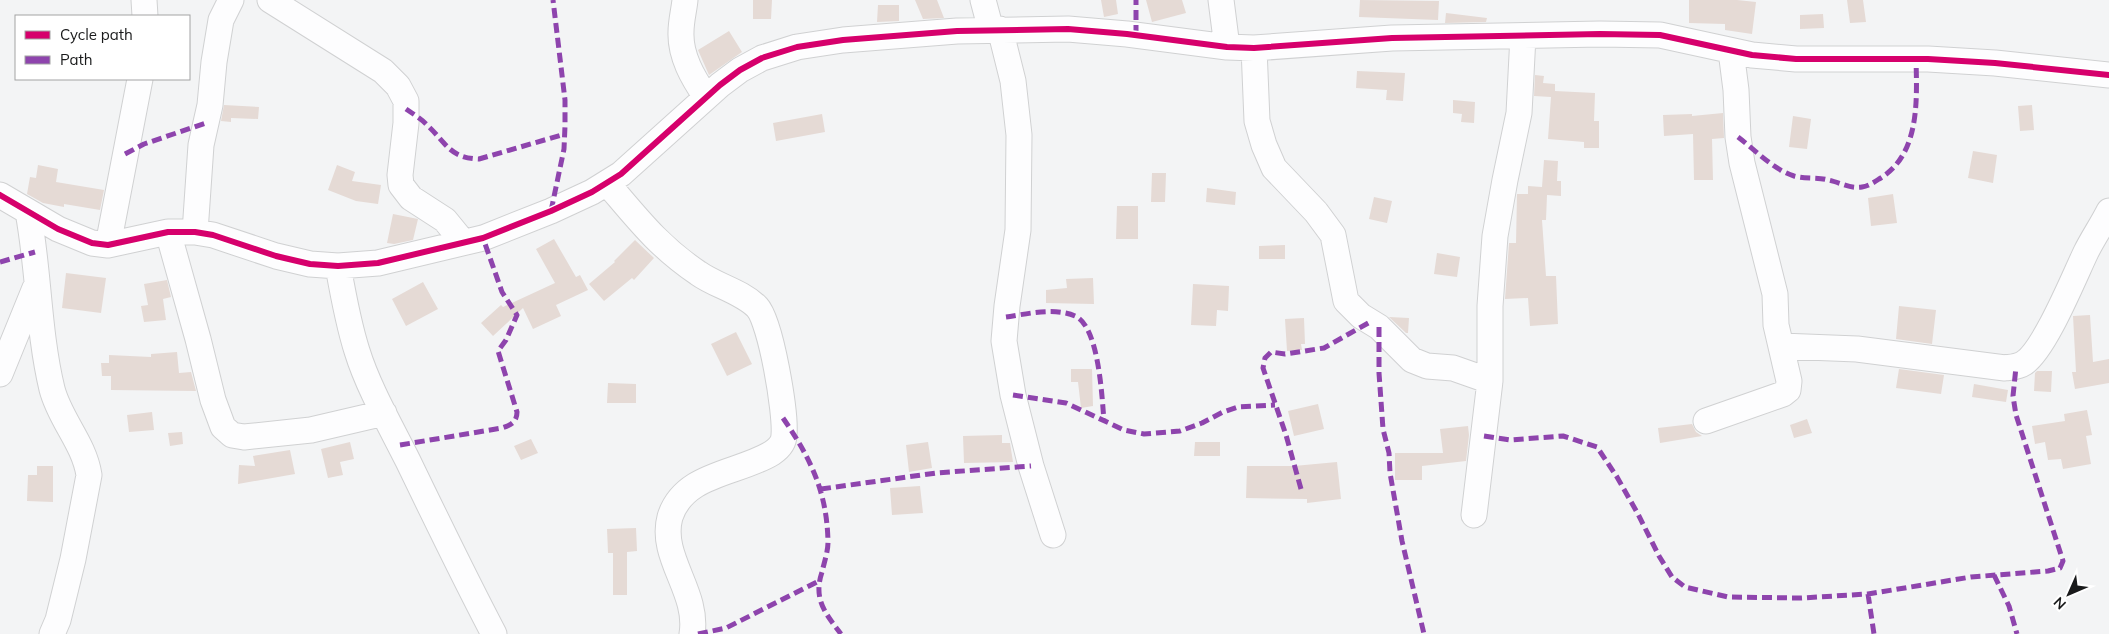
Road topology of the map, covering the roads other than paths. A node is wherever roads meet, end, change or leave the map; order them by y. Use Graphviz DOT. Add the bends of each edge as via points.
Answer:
graph roads {
  1 [pos="144,0"];
  2 [pos="231,0"];
  3 [pos="270,0"];
  4 [pos="685,0"];
  5 [pos="983,0"];
  6 [pos="1221,0"];
  7 [pos="145,15"];
  8 [pos="996,30"];
  9 [pos="1523,36"];
  10 [pos="1227,47"];
  11 [pos="1254,48"];
  12 [pos="1731,51"];
  13 [pos="2109,75"];
  14 [pos="140,80"];
  15 [pos="706,97"];
  16 [pos="607,183"];
  17 [pos="0,195"];
  18 [pos="2109,211"];
  19 [pos="28,212"];
  20 [pos="168,232"];
  21 [pos="195,232"];
  22 [pos="463,242"];
  23 [pos="108,245"];
  24 [pos="338,266"];
  25 [pos="37,284"];
  26 [pos="1781,346"];
  27 [pos="0,374"];
  28 [pos="1490,382"];
  29 [pos="384,413"];
  30 [pos="1706,421"];
  31 [pos="1474,515"];
  32 [pos="1053,535"];
  33 [pos="52,634"];
  34 [pos="494,634"];
  35 [pos="692,634"];
  1 -- 7 [label="street"];
  2 -- 21 [label="street" via="221,20 210,105 201,145"];
  3 -- 22 [label="street" via="383,71 398,86 406,101 401,185 411,198 445,220"];
  4 -- 15 [label="street" via="680,32 683,50 687,64"];
  5 -- 8 [label="street"];
  6 -- 10 [label="street"];
  8 -- 10 [label="street" via="1068,29"];
  8 -- 15 [label="street" via="843,40 797,47 762,58 740,70"];
  8 -- 32 [label="street" via="1013,82 1019,135 1018,230 1004,341 1013,395"];
  9 -- 11 [label="street" via="1392,38"];
  9 -- 12 [label="street" via="1660,35"];
  9 -- 28 [label="street" via="1519,113 1495,236 1490,306"];
  10 -- 11 [label="street"];
  11 -- 28 [label="street" via="1257,121 1264,145 1274,168 1333,235 1346,301 1379,327 1412,360 1427,366 1453,368"];
  12 -- 13 [label="street" via="1796,59 1995,63"];
  12 -- 26 [label="street" via="1742,163 1775,294 1776,325"];
  14 -- 23 [label="street"];
  15 -- 16 [label="street" via="648,151"];
  16 -- 22 [label="street" via="551,211 483,238"];
  16 -- 35 [label="street" via="664,248 700,275 757,307 766,321 771,339 783,418 784,437 780,447 745,466 705,479 688,489 678,500 670,520 668,540 690,600"];
  17 -- 19 [label="street"];
  18 -- 26 [label="street" via="2047,332 2025,363 2016,367 1857,349"];
  19 -- 23 [label="street" via="74,237"];
  19 -- 25 [label="street"];
  20 -- 21 [label="street"];
  20 -- 23 [label="street"];
  20 -- 29 [label="street" via="213,400 223,427 232,435 244,438 311,430"];
  21 -- 24 [label="street" via="276,256"];
  22 -- 24 [label="street" via="378,263"];
  24 -- 29 [label="street" via="358,352"];
  25 -- 27 [label="street"];
  25 -- 33 [label="street" via="55,401 87,462 89,475 73,559"];
  26 -- 30 [label="street" via="1788,390 1777,397"];
  28 -- 31 [label="street"];
  29 -- 34 [label="street"];
}
